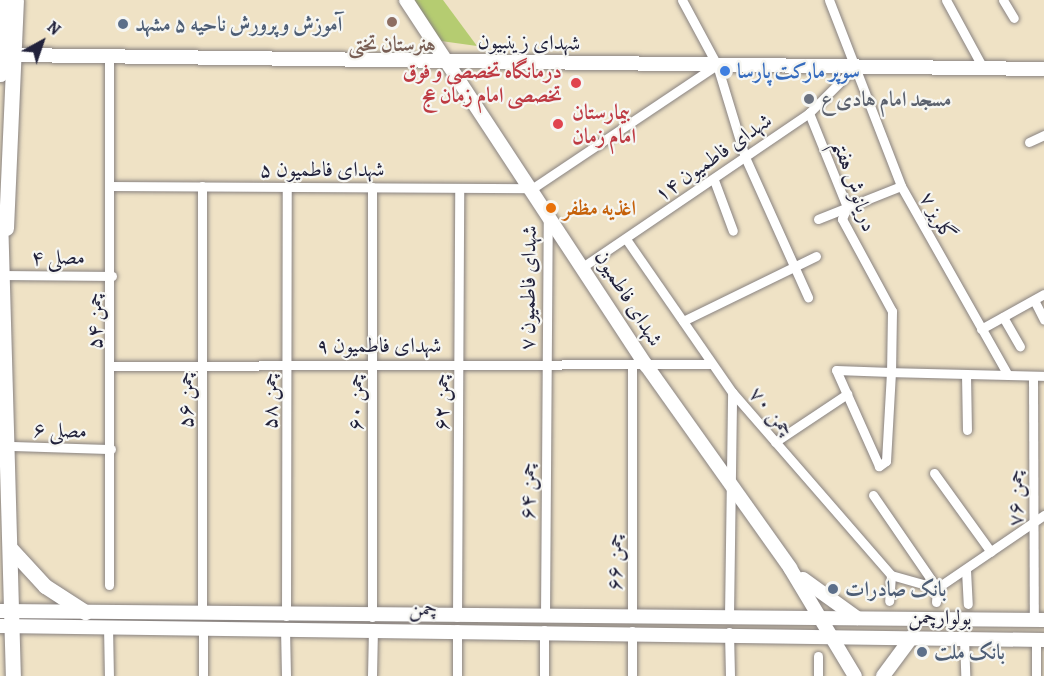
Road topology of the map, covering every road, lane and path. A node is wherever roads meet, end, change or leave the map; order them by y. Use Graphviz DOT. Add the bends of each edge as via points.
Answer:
graph roads {
  1 [pos="5,0"];
  2 [pos="16,0"];
  3 [pos="406,0"];
  4 [pos="829,0"];
  5 [pos="946,0"];
  6 [pos="1003,0"];
  7 [pos="684,1"];
  8 [pos="1014,18"];
  9 [pos="14,55"];
  10 [pos="109,58"];
  11 [pos="447,62"];
  12 [pos="717,65"];
  13 [pos="855,67"];
  14 [pos="983,68"];
  15 [pos="1044,69"];
  16 [pos="0,74"];
  17 [pos="808,113"];
  18 [pos="1044,135"];
  19 [pos="1029,142"];
  20 [pos="745,157"];
  21 [pos="714,180"];
  22 [pos="111,186"];
  23 [pos="202,186"];
  24 [pos="901,186"];
  25 [pos="287,187"];
  26 [pos="372,187"];
  27 [pos="459,188"];
  28 [pos="533,188"];
  29 [pos="847,207"];
  30 [pos="548,210"];
  31 [pos="0,215"];
  32 [pos="818,219"];
  33 [pos="733,231"];
  34 [pos="626,238"];
  35 [pos="816,256"];
  36 [pos="584,266"];
  37 [pos="795,266"];
  38 [pos="5,268"];
  39 [pos="112,276"];
  40 [pos="1044,294"];
  41 [pos="808,297"];
  42 [pos="1034,300"];
  43 [pos="1003,317"];
  44 [pos="1044,320"];
  45 [pos="683,321"];
  46 [pos="981,329"];
  47 [pos="1020,346"];
  48 [pos="373,362"];
  49 [pos="202,363"];
  50 [pos="287,363"];
  51 [pos="459,364"];
  52 [pos="711,364"];
  53 [pos="639,365"];
  54 [pos="112,366"];
  55 [pos="545,366"];
  56 [pos="891,372"];
  57 [pos="966,374"];
  58 [pos="1008,375"];
  59 [pos="1033,376"];
  60 [pos="1044,376"];
  61 [pos="732,392"];
  62 [pos="847,394"];
  63 [pos="967,430"];
  64 [pos="775,442"];
  65 [pos="4,446"];
  66 [pos="111,449"];
  67 [pos="934,472"];
  68 [pos="731,483"];
  69 [pos="873,495"];
  70 [pos="1044,515"];
  71 [pos="1033,522"];
  72 [pos="10,548"];
  73 [pos="991,552"];
  74 [pos="790,568"];
  75 [pos="966,570"];
  76 [pos="891,575"];
  77 [pos="109,585"];
  78 [pos="937,588"];
  79 [pos="889,601"];
  80 [pos="936,602"];
  81 [pos="968,604"];
  82 [pos="85,612"];
  83 [pos="632,616"];
  84 [pos="729,616"];
  85 [pos="822,616"];
  86 [pos="6,618"];
  87 [pos="857,618"];
  88 [pos="202,620"];
  89 [pos="1039,620"];
  90 [pos="286,622"];
  91 [pos="373,622"];
  92 [pos="457,623"];
  93 [pos="545,623"];
  94 [pos="108,626"];
  95 [pos="632,631"];
  96 [pos="729,632"];
  97 [pos="834,634"];
  98 [pos="912,637"];
  99 [pos="964,638"];
  100 [pos="1040,640"];
  101 [pos="818,656"];
  102 [pos="13,676"];
  103 [pos="109,676"];
  104 [pos="203,676"];
  105 [pos="286,676"];
  106 [pos="372,676"];
  107 [pos="457,676"];
  108 [pos="544,676"];
  109 [pos="632,676"];
  110 [pos="730,676"];
  111 [pos="818,676"];
  112 [pos="855,676"];
  113 [pos="883,676"];
  114 [pos="965,676"];
  115 [pos="1036,676"];
  1 -- 16 [label="main road"];
  2 -- 9 [label="main road"];
  3 -- 11 [label="street, شهدای فاطمیون"];
  4 -- 13 [label="street, گلریز ۷"];
  5 -- 14 [label="street"];
  6 -- 8 [label="street"];
  7 -- 12 [label="street"];
  9 -- 10 [label="street, شهدای زینبیون"];
  9 -- 38 [label="main road"];
  10 -- 11 [label="street, شهدای زینبیون"];
  10 -- 22 [label="street, چمن ۵۴"];
  11 -- 12 [label="street, شهدای زینبیون"];
  11 -- 28 [label="street, شهدای فاطمیون"];
  12 -- 13 [label="street, شهدای زینبیون"];
  12 -- 20 [label="street"];
  12 -- 28 [label="street"];
  13 -- 14 [label="street, شهدای زینبیون"];
  13 -- 17 [label="street, شهدای فاطمیون ۱۴"];
  13 -- 24 [label="street, گلریز ۷"];
  14 -- 15 [label="street, شهدای زینبیون"];
  17 -- 20 [label="street, شهدای فاطمیون ۱۴"];
  17 -- 29 [label="street, دریانوش هفتم"];
  18 -- 19 [label="street"];
  20 -- 21 [label="street, شهدای فاطمیون ۱۴"];
  20 -- 37 [label="street"];
  21 -- 33 [label="street"];
  21 -- 34 [label="street, شهدای فاطمیون ۱۴"];
  22 -- 23 [label="street, شهدای فاطمیون ۵"];
  22 -- 39 [label="street, چمن ۵۴"];
  23 -- 25 [label="street, شهدای فاطمیون ۵"];
  23 -- 49 [label="street, چمن ۵۶"];
  24 -- 29 [label="street"];
  24 -- 46 [label="street, گلریز ۷"];
  25 -- 26 [label="street, شهدای فاطمیون ۵"];
  25 -- 50 [label="street, چمن ۵۸"];
  26 -- 27 [label="street, شهدای فاطمیون ۵"];
  26 -- 48 [label="street, چمن ۶۰"];
  27 -- 28 [label="street, شهدای فاطمیون ۵"];
  27 -- 51 [label="street, چمن ۶۲"];
  28 -- 30 [label="street, شهدای فاطمیون"];
  29 -- 32 [label="street"];
  29 -- 56 [label="street, دریانوش هفتم" via="842,219 892,311"];
  30 -- 36 [label="street, شهدای فاطمیون"];
  30 -- 55 [label="street, شهدای فاطمیون ۷"];
  31 -- 38 [label="main road"];
  34 -- 36 [label="street, شهدای فاطمیون ۱۴"];
  34 -- 45 [label="street, چمن ۷۰"];
  35 -- 37 [label="street"];
  36 -- 53 [label="street, شهدای فاطمیون"];
  37 -- 41 [label="street"];
  37 -- 45 [label="street"];
  38 -- 39 [label="street, مصلی ۴"];
  38 -- 65 [label="main road"];
  39 -- 54 [label="street, چمن ۵۴"];
  40 -- 42 [label="street"];
  42 -- 43 [label="street"];
  42 -- 44 [label="street"];
  43 -- 46 [label="street"];
  43 -- 47 [label="street"];
  45 -- 52 [label="street, چمن ۷۰"];
  46 -- 58 [label="street, گلریز ۷"];
  48 -- 50 [label="street, شهدای فاطمیون ۹"];
  48 -- 51 [label="street, شهدای فاطمیون ۹"];
  48 -- 91 [label="street, چمن ۶۰"];
  49 -- 50 [label="street, شهدای فاطمیون ۹"];
  49 -- 54 [label="street, شهدای فاطمیون ۹"];
  49 -- 88 [label="street, چمن ۵۶"];
  50 -- 90 [label="street, چمن ۵۸"];
  51 -- 55 [label="street, شهدای فاطمیون ۹"];
  51 -- 92 [label="street, چمن ۶۲"];
  52 -- 53 [label="street, شهدای فاطمیون ۹"];
  52 -- 61 [label="street, چمن ۷۰"];
  53 -- 55 [label="street, شهدای فاطمیون ۹"];
  53 -- 68 [label="street, شهدای فاطمیون"];
  53 -- 83 [label="street, چمن ۶۶" via="631,507"];
  54 -- 66 [label="street, چمن ۵۴"];
  55 -- 93 [label="street, چمن ۶۴"];
  56 -- 57 [label="street"];
  56 -- 62 [label="street" via="836,370"];
  56 -- 62 [label="street" via="886,461 879,466"];
  57 -- 58 [label="street"];
  57 -- 63 [label="street"];
  58 -- 59 [label="street"];
  59 -- 60 [label="street"];
  59 -- 71 [label="street, چمن ۷۶"];
  61 -- 64 [label="street, چمن ۷۰"];
  61 -- 68 [label="street"];
  62 -- 64 [label="street"];
  64 -- 76 [label="street, چمن ۷۰"];
  65 -- 66 [label="street, مصلی ۶"];
  65 -- 72 [label="main road"];
  66 -- 77 [label="street, چمن ۵۴"];
  67 -- 73 [label="street"];
  68 -- 74 [label="street, شهدای فاطمیون"];
  68 -- 84 [label="street"];
  69 -- 78 [label="street"];
  70 -- 71 [label="street"];
  71 -- 73 [label="street"];
  71 -- 89 [label="street, چمن ۷۶"];
  72 -- 82 [label="main road" via="45,586"];
  72 -- 86 [label="main road"];
  73 -- 75 [label="street"];
  74 -- 85 [label="street, شهدای فاطمیون"];
  74 -- 87 [label="street"];
  75 -- 78 [label="street"];
  75 -- 81 [label="street"];
  76 -- 78 [label="street"];
  76 -- 79 [label="street"];
  78 -- 80 [label="street"];
  82 -- 86 [label="street, چمن"];
  82 -- 88 [label="street, چمن"];
  83 -- 84 [label="street, چمن"];
  83 -- 93 [label="street, چمن"];
  83 -- 95 [label="street"];
  84 -- 85 [label="street, چمن"];
  84 -- 96 [label="street"];
  85 -- 87 [label="street, بولوارچمن"];
  85 -- 97 [label="street, شهدای فاطمیون"];
  86 -- 94 [label="street, چمن"];
  86 -- 102 [label="main road"];
  87 -- 89 [label="street, بولوارچمن"];
  88 -- 90 [label="street, چمن"];
  88 -- 94 [label="street, چمن"];
  88 -- 104 [label="street, چمن ۵۶"];
  90 -- 91 [label="street, چمن"];
  90 -- 105 [label="street, چمن ۵۸"];
  91 -- 92 [label="street, چمن"];
  91 -- 106 [label="street, چمن ۶۰"];
  92 -- 93 [label="street, چمن"];
  92 -- 107 [label="street, چمن ۶۲"];
  93 -- 95 [label="street, چمن"];
  93 -- 108 [label="street, چمن ۶۴"];
  94 -- 103 [label="street"];
  95 -- 96 [label="street, چمن"];
  95 -- 109 [label="street"];
  96 -- 97 [label="street, چمن"];
  96 -- 110 [label="street"];
  97 -- 98 [label="street, بولوارچمن"];
  97 -- 112 [label="street"];
  98 -- 99 [label="street, بولوارچمن"];
  98 -- 113 [label="street"];
  99 -- 100 [label="street, بولوارچمن"];
  99 -- 114 [label="street"];
  100 -- 115 [label="street"];
  101 -- 111 [label="street"];
}
